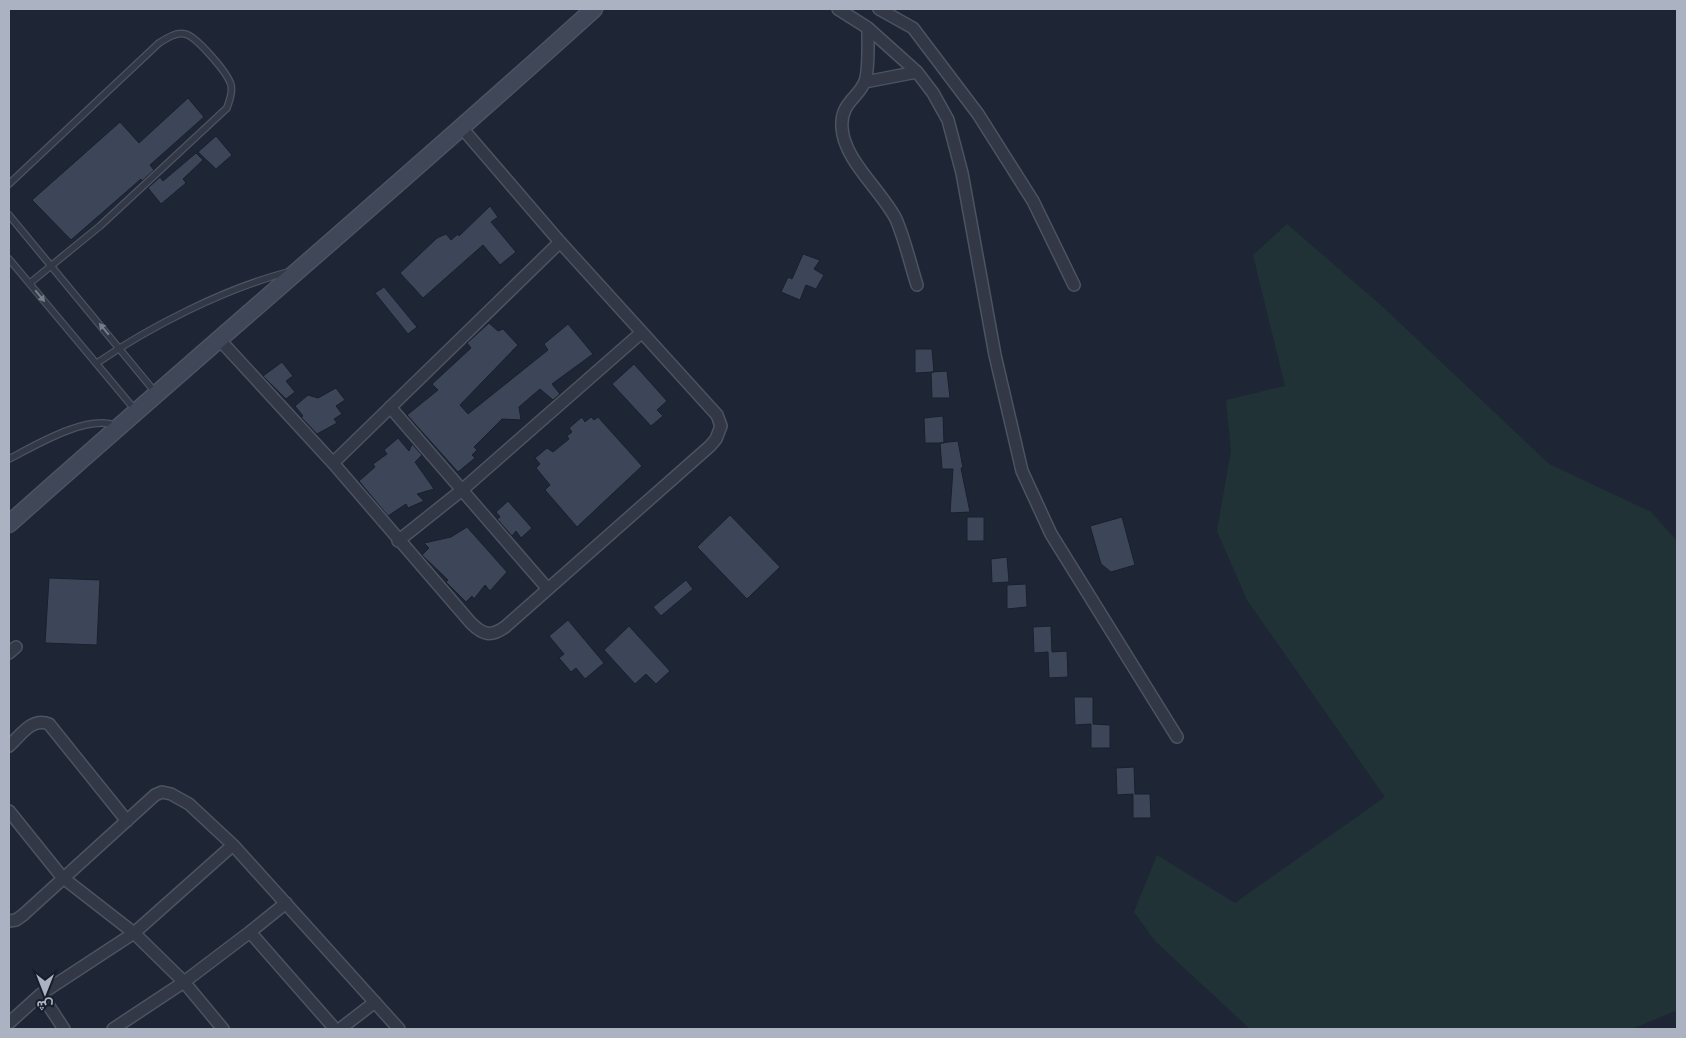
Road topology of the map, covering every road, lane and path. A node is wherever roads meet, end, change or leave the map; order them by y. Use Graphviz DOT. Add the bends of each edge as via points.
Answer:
graph roads {
  1 [pos="594,9"];
  2 [pos="838,9"];
  3 [pos="879,9"];
  4 [pos="868,28"];
  5 [pos="917,72"];
  6 [pos="865,82"];
  7 [pos="462,128"];
  8 [pos="9,184"];
  9 [pos="9,215"];
  10 [pos="560,242"];
  11 [pos="9,259"];
  12 [pos="51,266"];
  13 [pos="304,268"];
  14 [pos="30,284"];
  15 [pos="916,285"];
  16 [pos="1074,285"];
  17 [pos="641,333"];
  18 [pos="219,339"];
  19 [pos="120,348"];
  20 [pos="97,363"];
  21 [pos="156,394"];
  22 [pos="390,408"];
  23 [pos="136,411"];
  24 [pos="118,427"];
  25 [pos="9,459"];
  26 [pos="333,463"];
  27 [pos="462,490"];
  28 [pos="9,524"];
  29 [pos="398,541"];
  30 [pos="547,588"];
  31 [pos="1177,737"];
  32 [pos="9,746"];
  33 [pos="9,810"];
  34 [pos="127,821"];
  35 [pos="234,845"];
  36 [pos="62,877"];
  37 [pos="286,903"];
  38 [pos="9,921"];
  39 [pos="250,932"];
  40 [pos="134,933"];
  41 [pos="184,982"];
  42 [pos="41,994"];
  43 [pos="375,1002"];
  44 [pos="9,1023"];
  45 [pos="64,1029"];
  46 [pos="113,1029"];
  47 [pos="223,1029"];
  48 [pos="335,1029"];
  49 [pos="340,1029"];
  50 [pos="399,1029"];
  1 -- 7 [label="street"];
  2 -- 4 [label="street"];
  3 -- 16 [label="street" via="913,28 978,114 1033,201"];
  4 -- 5 [label="street"];
  4 -- 6 [label="street"];
  5 -- 6 [label="street"];
  5 -- 31 [label="street" via="948,120 957,148 997,364 1025,478 1051,534"];
  6 -- 15 [label="street" via="849,101 843,117 846,146 896,220"];
  7 -- 10 [label="street"];
  7 -- 13 [label="street"];
  8 -- 12 [label="lane" via="159,43 171,36 183,33 194,37 228,77 231,96 227,108 100,226"];
  9 -- 12 [label="lane"];
  10 -- 17 [label="street"];
  10 -- 22 [label="street"];
  11 -- 14 [label="lane"];
  12 -- 14 [label="lane"];
  19 -- 12 [label="lane, one-way"];
  13 -- 18 [label="street"];
  13 -- 19 [label="lane" via="228,292"];
  14 -- 20 [label="lane, one-way"];
  17 -- 27 [label="street"];
  17 -- 30 [label="street" via="718,415 720,433 710,446"];
  18 -- 21 [label="street"];
  18 -- 26 [label="street"];
  19 -- 20 [label="lane"];
  19 -- 21 [label="lane"];
  20 -- 23 [label="lane"];
  21 -- 23 [label="street"];
  22 -- 26 [label="street"];
  22 -- 27 [label="street"];
  23 -- 24 [label="street"];
  24 -- 25 [label="lane" via="97,423 50,438"];
  24 -- 28 [label="street"];
  26 -- 29 [label="street"];
  27 -- 29 [label="street"];
  27 -- 30 [label="street"];
  29 -- 30 [label="street" via="484,634 490,635 505,627"];
  32 -- 34 [label="street" via="35,722 49,724"];
  33 -- 36 [label="street"];
  34 -- 35 [label="street" via="155,795 162,792 171,794 190,804"];
  34 -- 36 [label="street"];
  35 -- 37 [label="street"];
  35 -- 40 [label="street"];
  36 -- 38 [label="street" via="16,920"];
  36 -- 40 [label="street"];
  37 -- 39 [label="street"];
  37 -- 43 [label="street"];
  39 -- 41 [label="street"];
  39 -- 48 [label="street"];
  40 -- 41 [label="street"];
  40 -- 42 [label="street"];
  41 -- 46 [label="street"];
  41 -- 47 [label="street"];
  42 -- 44 [label="street"];
  42 -- 45 [label="street"];
  43 -- 49 [label="street"];
  43 -- 50 [label="street"];
}
